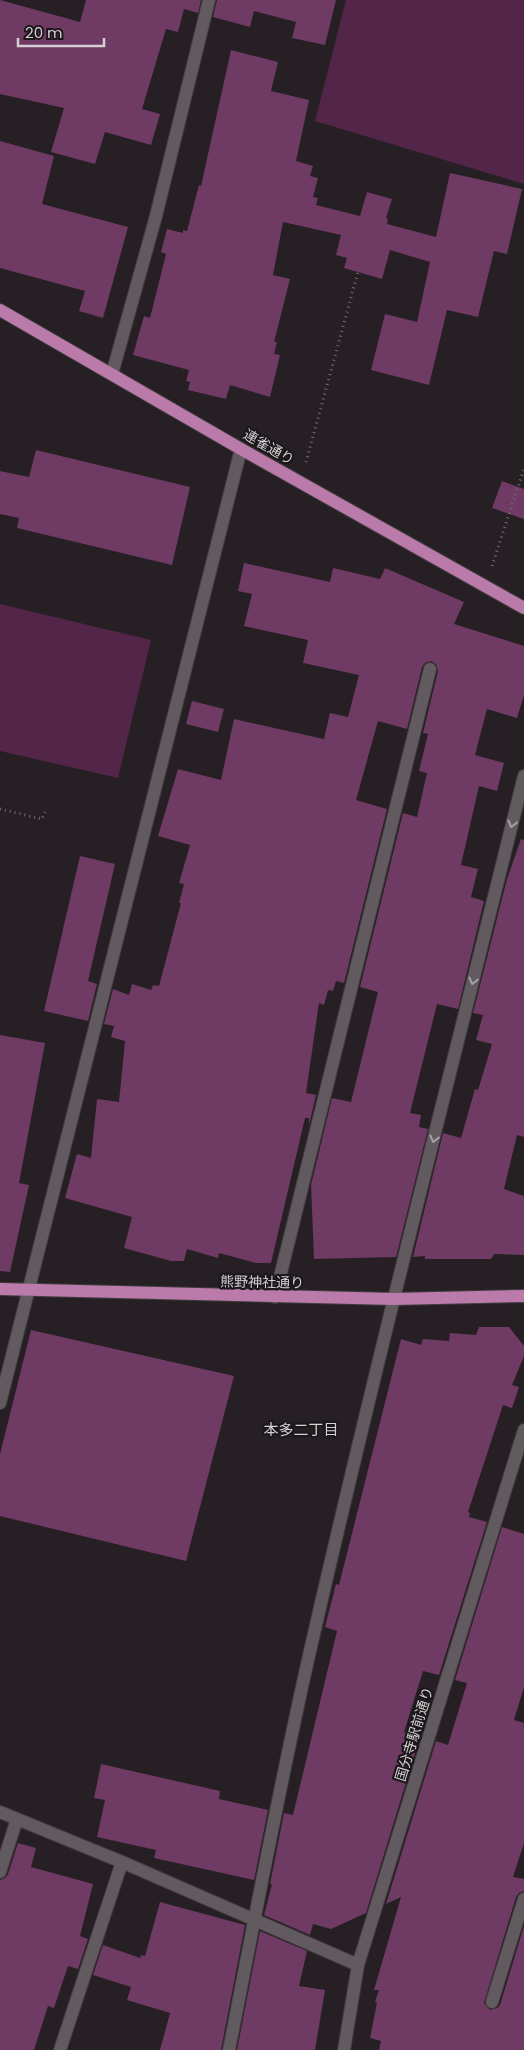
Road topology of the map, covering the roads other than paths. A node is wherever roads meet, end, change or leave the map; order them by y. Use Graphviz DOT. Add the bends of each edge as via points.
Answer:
graph roads {
  1 [pos="209,0"];
  2 [pos="0,310"];
  3 [pos="112,374"];
  4 [pos="241,449"];
  5 [pos="524,608"];
  6 [pos="430,669"];
  7 [pos="524,776"];
  8 [pos="0,1289"];
  9 [pos="28,1290"];
  10 [pos="524,1296"];
  11 [pos="275,1297"];
  12 [pos="394,1299"];
  13 [pos="0,1403"];
  14 [pos="524,1430"];
  15 [pos="0,1812"];
  16 [pos="17,1819"];
  17 [pos="122,1862"];
  18 [pos="0,1872"];
  19 [pos="524,1899"];
  20 [pos="254,1920"];
  21 [pos="521,1922"];
  22 [pos="358,1965"];
  23 [pos="492,2002"];
  24 [pos="60,2050"];
  25 [pos="229,2050"];
  26 [pos="344,2050"];
  1 -- 3 [label="street" via="156,216"];
  2 -- 3 [label="main road, 連雀通り"];
  3 -- 4 [label="main road, 連雀通り"];
  4 -- 5 [label="main road, 連雀通り"];
  4 -- 9 [label="street"];
  6 -- 11 [label="street"];
  7 -- 12 [label="street, one-way"];
  8 -- 9 [label="main road, 熊野神社通り"];
  9 -- 11 [label="main road, 熊野神社通り"];
  9 -- 13 [label="street"];
  10 -- 12 [label="main road, 熊野神社通り"];
  11 -- 12 [label="main road, 熊野神社通り"];
  12 -- 20 [label="street" via="310,1653"];
  14 -- 22 [label="street, 国分寺駅前通り"];
  15 -- 16 [label="street"];
  16 -- 17 [label="street"];
  16 -- 18 [label="street"];
  17 -- 20 [label="street"];
  17 -- 24 [label="street"];
  19 -- 21 [label="street"];
  20 -- 22 [label="street"];
  20 -- 25 [label="street"];
  21 -- 23 [label="street"];
  22 -- 26 [label="street, 国分寺駅前通り"];
}
